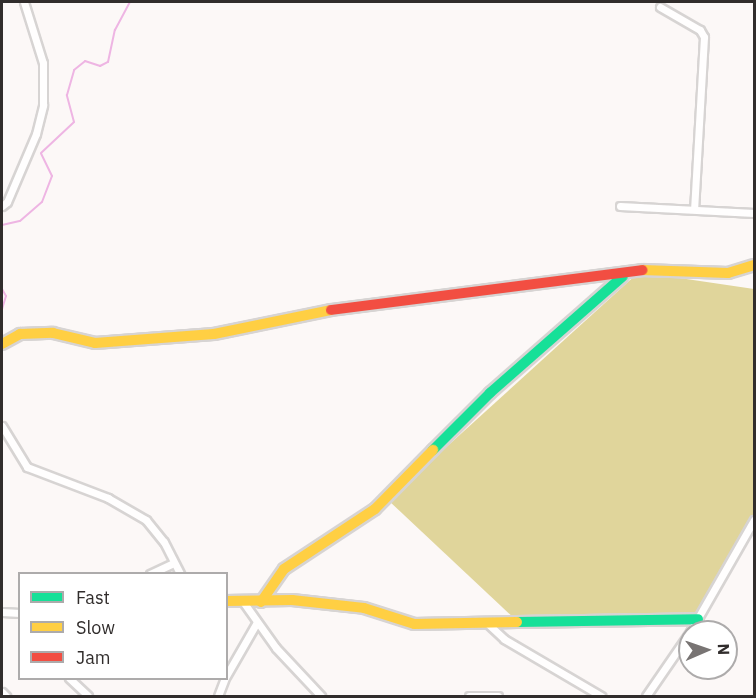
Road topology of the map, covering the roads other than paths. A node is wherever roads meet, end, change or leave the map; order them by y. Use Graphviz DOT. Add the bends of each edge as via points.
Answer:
graph roads {
  1 [pos="24,2"];
  2 [pos="660,7"];
  3 [pos="2,206"];
  4 [pos="620,206"];
  5 [pos="694,208"];
  6 [pos="754,213"];
  7 [pos="754,266"];
  8 [pos="623,276"];
  9 [pos="2,344"];
  10 [pos="2,426"];
  11 [pos="754,520"];
  12 [pos="174,563"];
  13 [pos="152,572"];
  14 [pos="179,572"];
  15 [pos="228,601"];
  16 [pos="261,602"];
  17 [pos="244,603"];
  18 [pos="2,612"];
  19 [pos="18,613"];
  20 [pos="698,619"];
  21 [pos="257,622"];
  22 [pos="486,622"];
  23 [pos="678,649"];
  24 [pos="228,673"];
  25 [pos="71,680"];
  26 [pos="225,680"];
  27 [pos="2,693"];
  28 [pos="6,696"];
  29 [pos="88,696"];
  30 [pos="218,696"];
  31 [pos="321,696"];
  32 [pos="469,696"];
  33 [pos="498,696"];
  34 [pos="601,696"];
  35 [pos="646,696"];
  1 -- 3 [label="street" via="43,63 43,105 36,134 8,202"];
  2 -- 5 [label="street" via="700,30 704,37"];
  4 -- 5 [label="street"];
  5 -- 6 [label="street"];
  7 -- 8 [label="street" via="728,273 637,270"];
  8 -- 9 [label="street" via="328,310 233,332 95,343 53,333 20,334"];
  8 -- 16 [label="street" via="490,393 375,509 284,569"];
  10 -- 12 [label="street" via="27,467 108,498 146,520 164,542"];
  11 -- 20 [label="street"];
  12 -- 13 [label="street"];
  12 -- 14 [label="street"];
  15 -- 17 [label="street"];
  16 -- 17 [label="street"];
  16 -- 22 [label="street" via="292,600 364,608 414,624"];
  17 -- 21 [label="street"];
  18 -- 19 [label="street"];
  20 -- 22 [label="street"];
  21 -- 24 [label="street"];
  21 -- 31 [label="street"];
  22 -- 34 [label="street" via="504,639"];
  23 -- 35 [label="street"];
  25 -- 29 [label="street"];
  26 -- 30 [label="street"];
  27 -- 28 [label="street"];
  32 -- 33 [label="street"];
}
